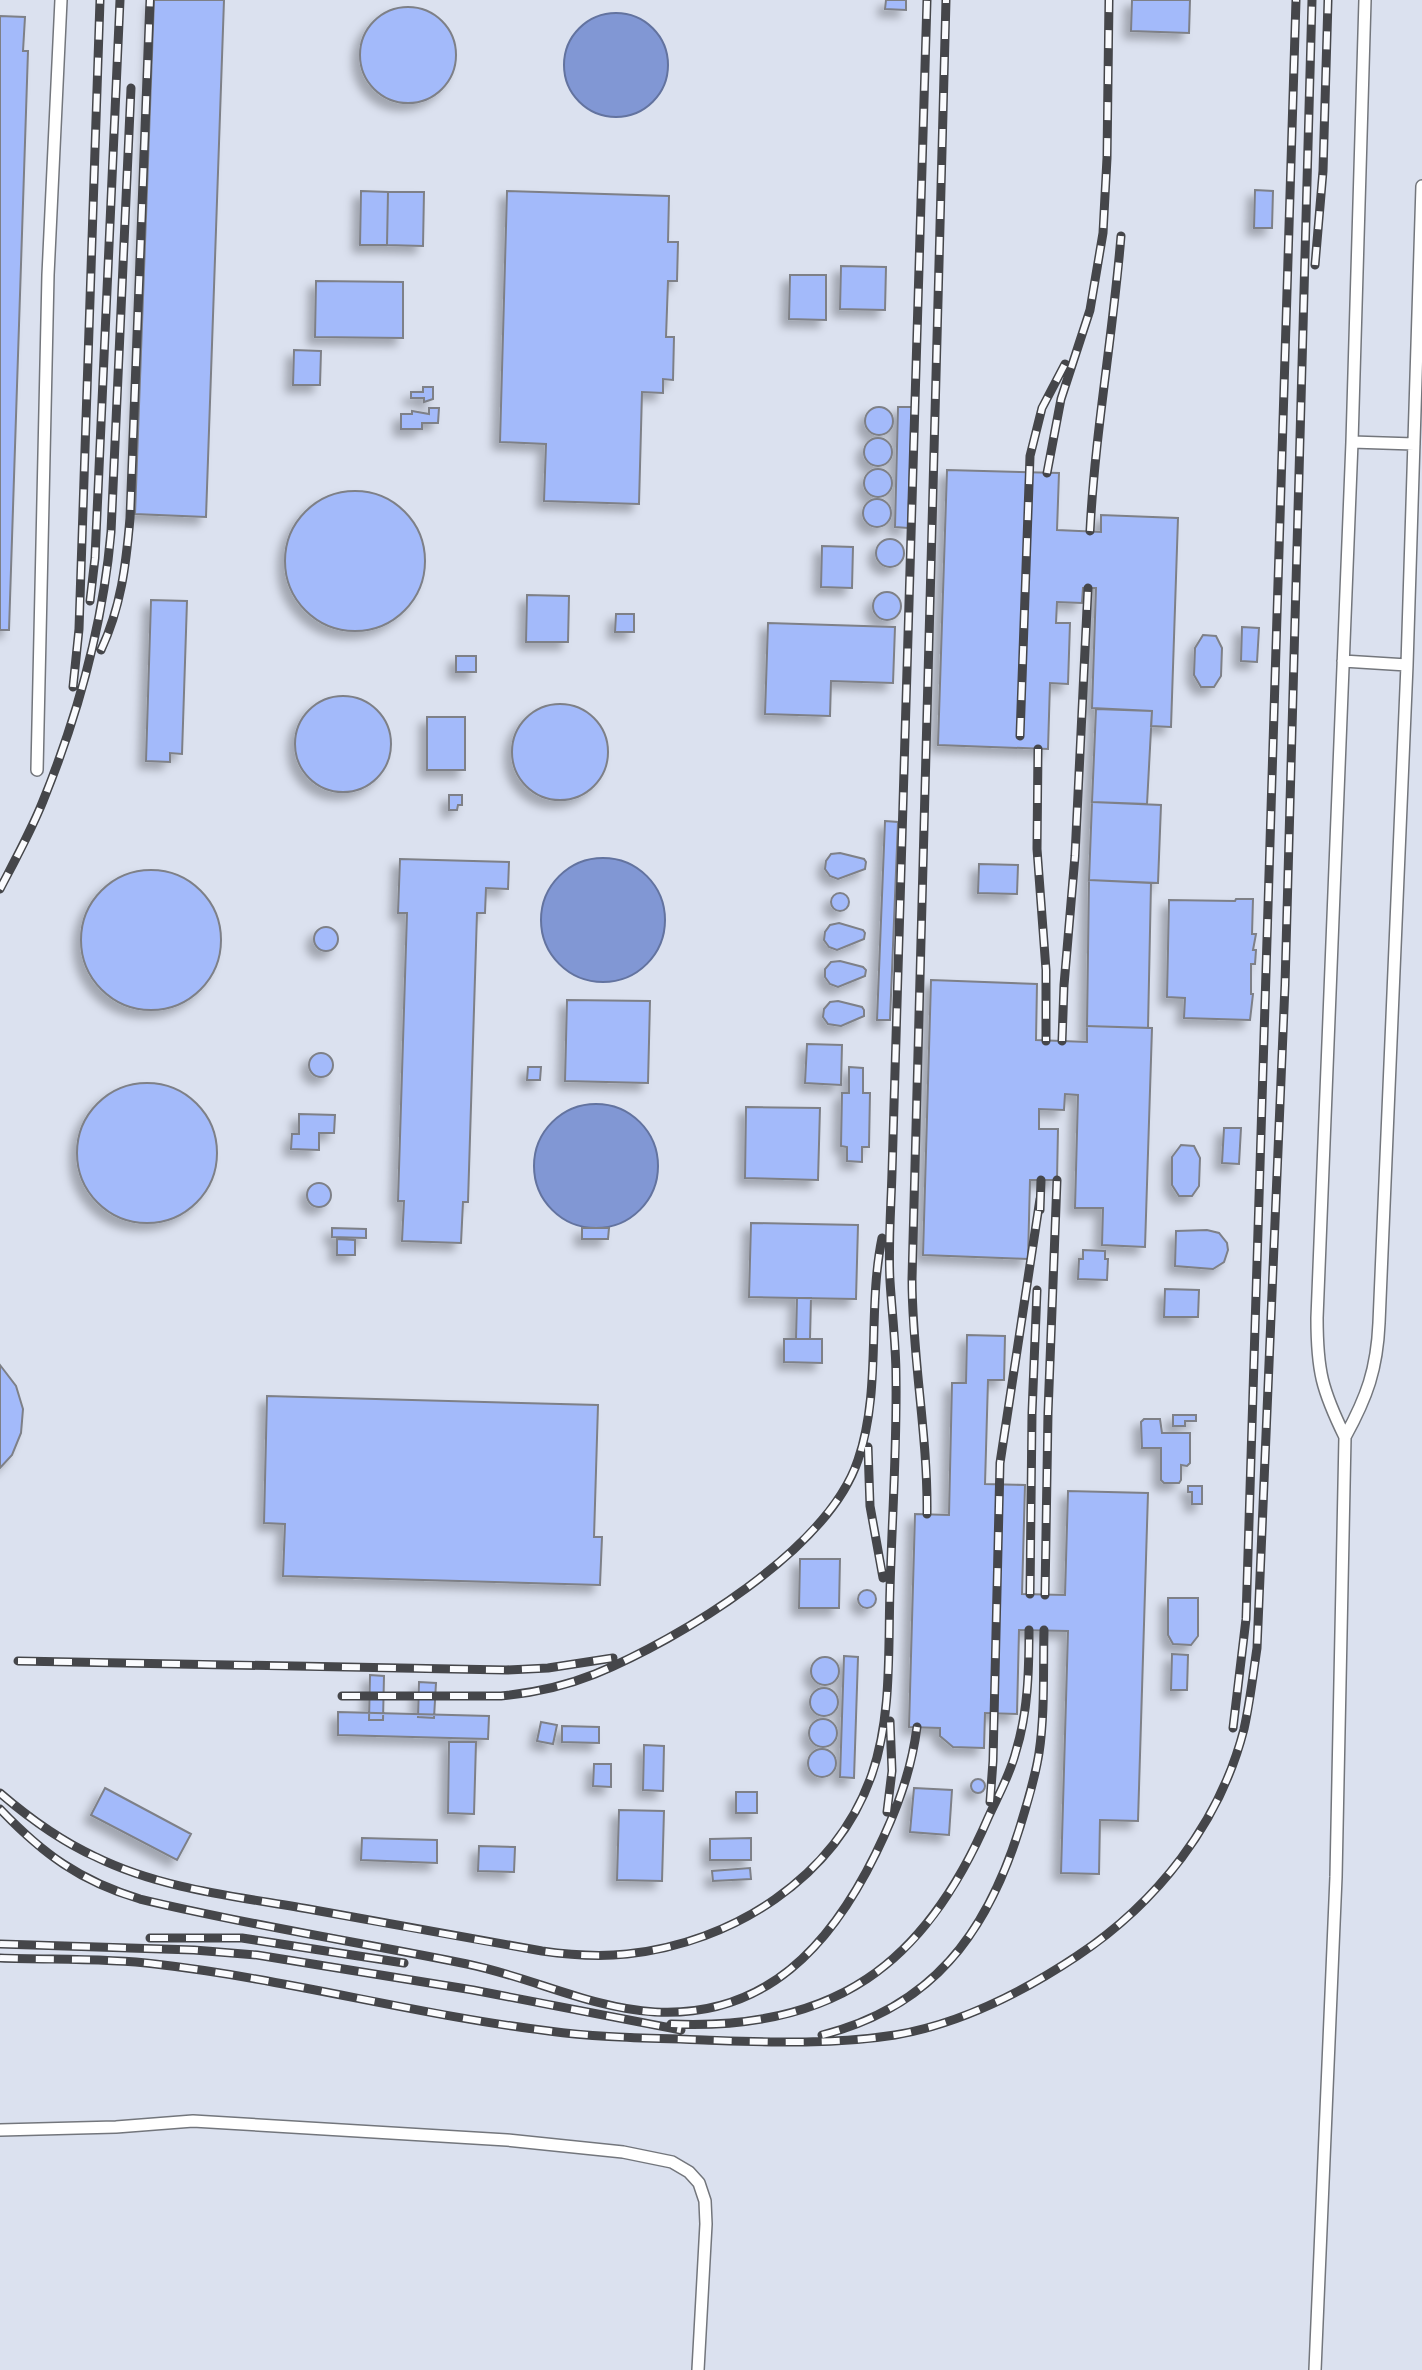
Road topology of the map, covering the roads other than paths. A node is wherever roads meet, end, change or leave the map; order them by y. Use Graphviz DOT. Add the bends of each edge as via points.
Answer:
graph roads {
  1 [pos="61,0"];
  2 [pos="1365,0"];
  3 [pos="1422,186"];
  4 [pos="1422,207"];
  5 [pos="1352,442"];
  6 [pos="1414,444"];
  7 [pos="1343,661"];
  8 [pos="1407,665"];
  9 [pos="37,770"];
  10 [pos="1345,1437"];
  11 [pos="0,2130"];
  12 [pos="698,2370"];
  13 [pos="1315,2370"];
  1 -- 9 [label="lane" via="48,275"];
  2 -- 5 [label="lane"];
  3 -- 4 [label="lane"];
  4 -- 6 [label="lane"];
  5 -- 6 [label="lane"];
  5 -- 7 [label="lane"];
  6 -- 8 [label="lane"];
  7 -- 8 [label="lane"];
  7 -- 10 [label="lane" via="1317,1334 1320,1379"];
  8 -- 10 [label="lane" via="1378,1352 1367,1394"];
  10 -- 13 [label="lane" via="1336,1877"];
  11 -- 12 [label="lane" via="223,2122 507,2140 672,2162 699,2183 705,2201"];
}
